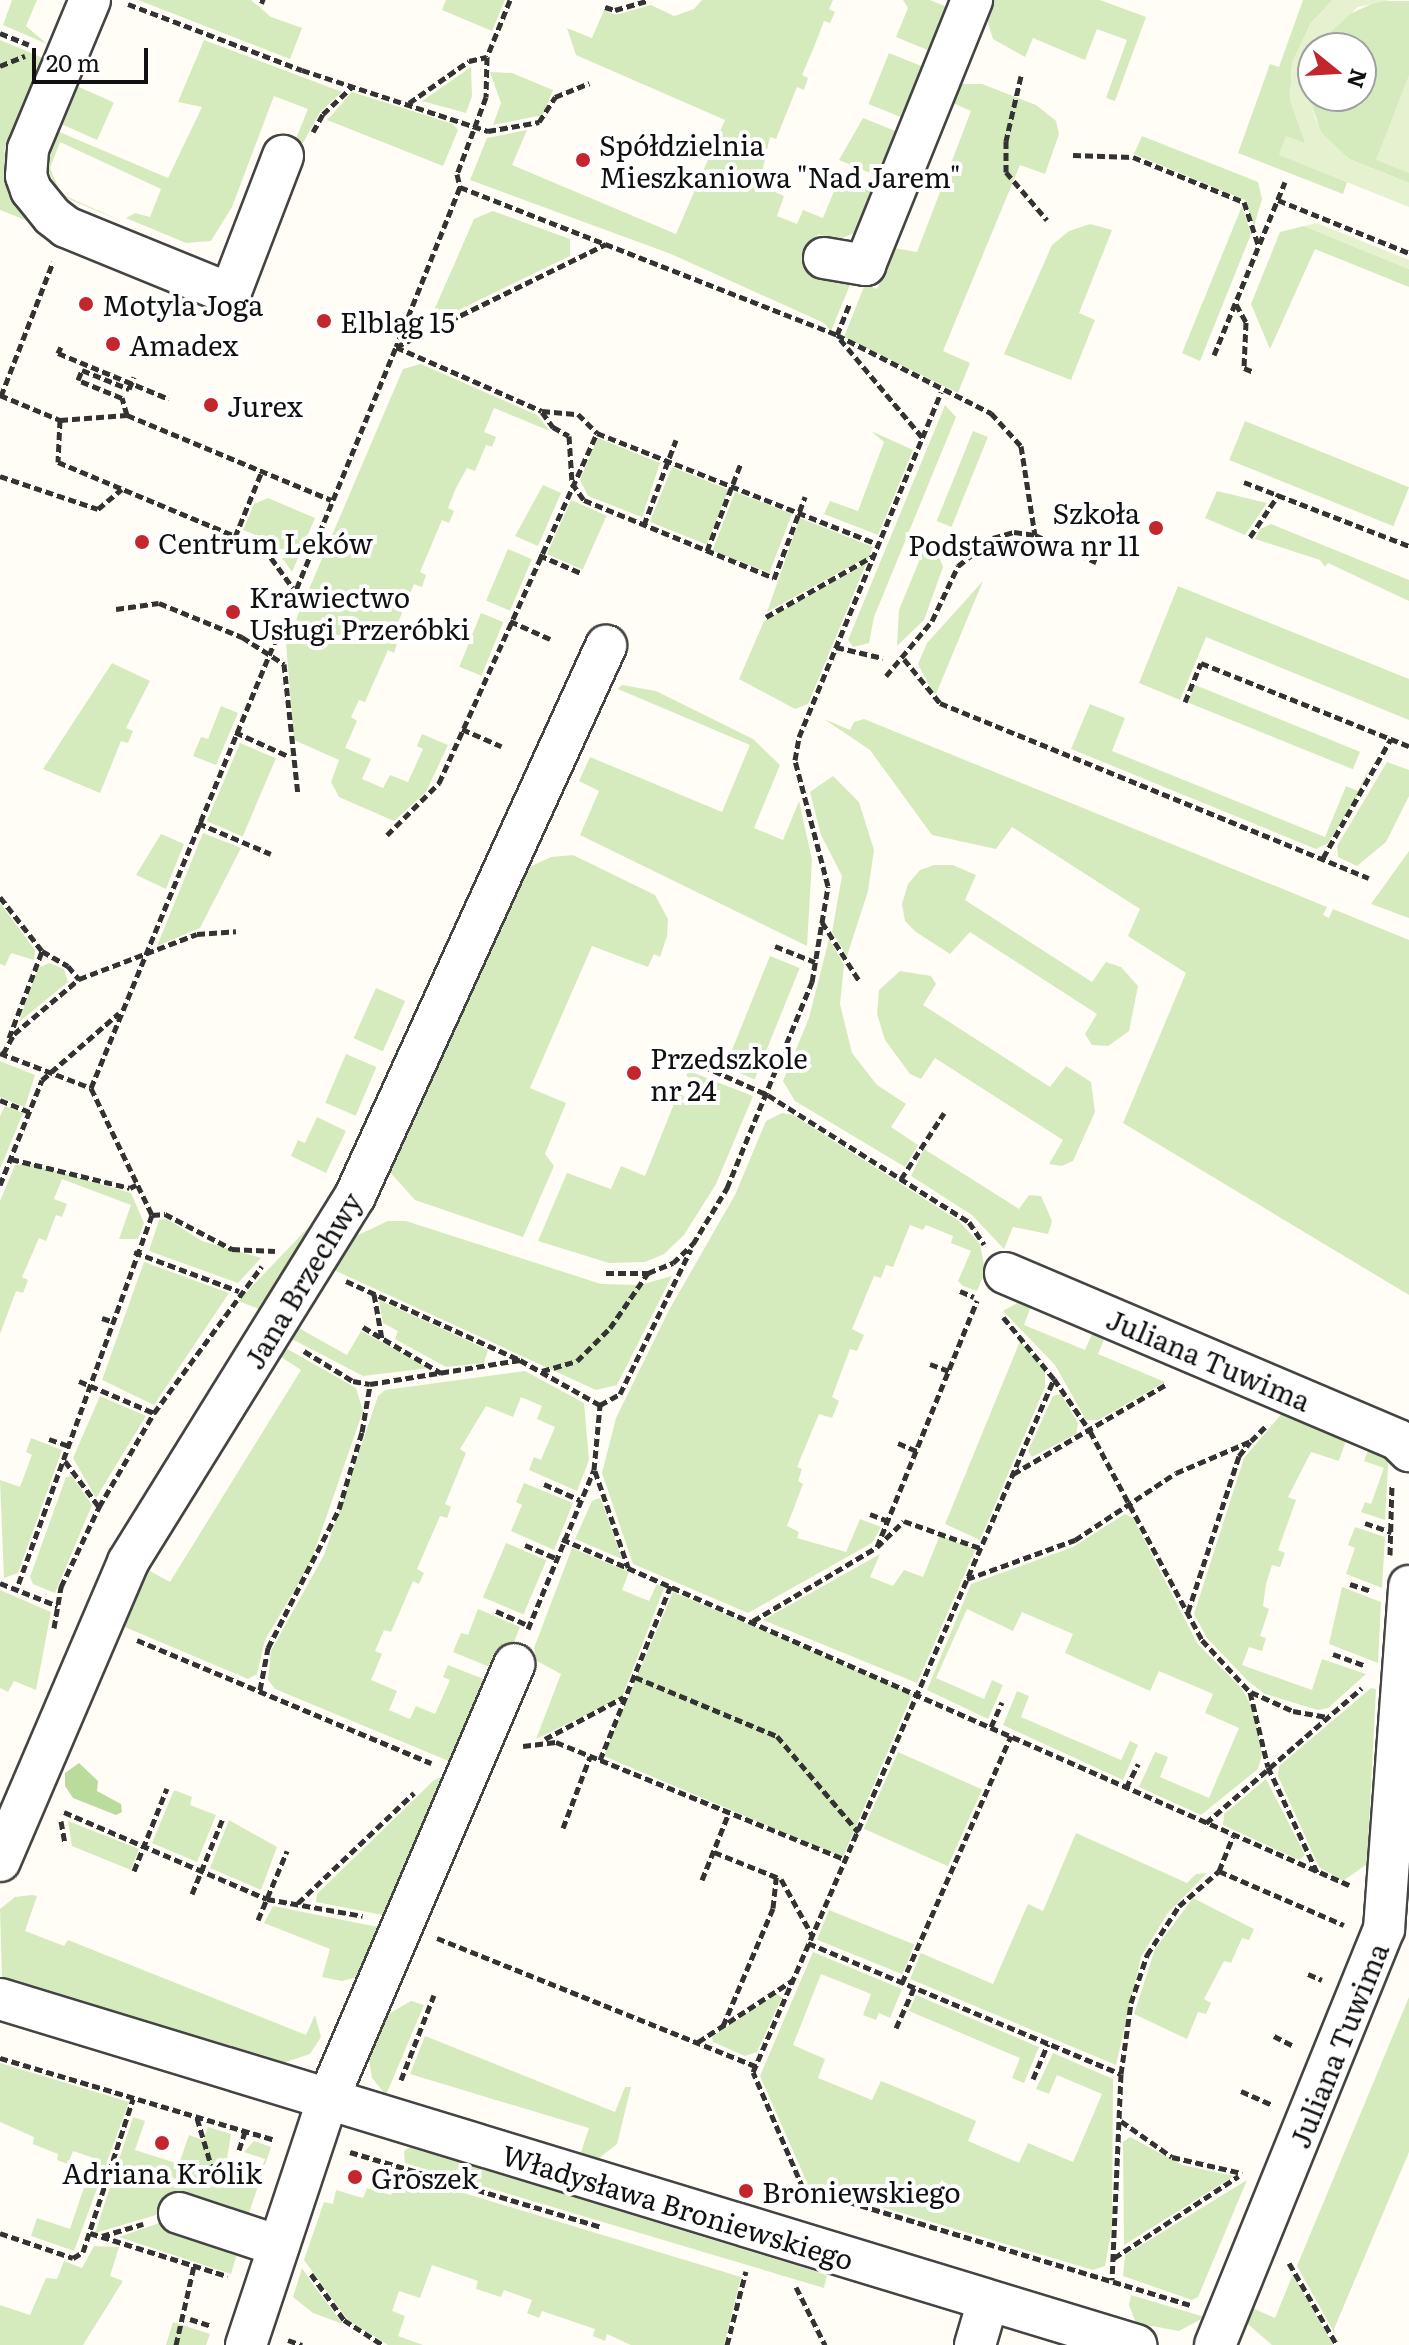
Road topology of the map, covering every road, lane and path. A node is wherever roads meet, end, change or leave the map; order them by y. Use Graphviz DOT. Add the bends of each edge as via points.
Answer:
graph roads {
  1 [pos="90,0"];
  2 [pos="120,0"];
  3 [pos="510,0"];
  4 [pos="650,0"];
  5 [pos="972,0"];
  6 [pos="605,7"];
  7 [pos="0,33"];
  8 [pos="28,45"];
  9 [pos="487,57"];
  10 [pos="1021,76"];
  11 [pos="589,83"];
  12 [pos="353,86"];
  13 [pos="408,104"];
  14 [pos="323,114"];
  15 [pos="474,126"];
  16 [pos="1073,155"];
  17 [pos="283,156"];
  18 [pos="1285,182"];
  19 [pos="460,187"];
  20 [pos="1278,200"];
  21 [pos="1047,220"];
  22 [pos="66,227"];
  23 [pos="606,244"];
  24 [pos="1259,247"];
  25 [pos="1409,253"];
  26 [pos="824,258"];
  27 [pos="1236,304"];
  28 [pos="848,308"];
  29 [pos="837,335"];
  30 [pos="61,347"];
  31 [pos="396,347"];
  32 [pos="1214,355"];
  33 [pos="1254,372"];
  34 [pos="131,383"];
  35 [pos="941,392"];
  36 [pos="0,396"];
  37 [pos="169,399"];
  38 [pos="542,411"];
  39 [pos="127,415"];
  40 [pos="60,420"];
  41 [pos="597,433"];
  42 [pos="922,437"];
  43 [pos="676,440"];
  44 [pos="668,461"];
  45 [pos="741,463"];
  46 [pos="262,471"];
  47 [pos="0,476"];
  48 [pos="1244,482"];
  49 [pos="572,483"];
  50 [pos="732,486"];
  51 [pos="122,488"];
  52 [pos="1279,494"];
  53 [pos="805,497"];
  54 [pos="331,500"];
  55 [pos="799,513"];
  56 [pos="644,525"];
  57 [pos="1035,535"];
  58 [pos="235,537"];
  59 [pos="1250,537"];
  60 [pos="878,544"];
  61 [pos="1409,546"];
  62 [pos="707,551"];
  63 [pos="539,555"];
  64 [pos="873,555"];
  65 [pos="1096,562"];
  66 [pos="581,573"];
  67 [pos="294,589"];
  68 [pos="116,609"];
  69 [pos="766,617"];
  70 [pos="510,621"];
  71 [pos="550,639"];
  72 [pos="606,646"];
  73 [pos="836,647"];
  74 [pos="269,657"];
  75 [pos="883,658"];
  76 [pos="904,659"];
  77 [pos="886,676"];
  78 [pos="1185,702"];
  79 [pos="462,729"];
  80 [pos="235,732"];
  81 [pos="1391,739"];
  82 [pos="501,746"];
  83 [pos="1409,746"];
  84 [pos="290,757"];
  85 [pos="298,794"];
  86 [pos="198,823"];
  87 [pos="387,835"];
  88 [pos="271,854"];
  89 [pos="1323,858"];
  90 [pos="1369,878"];
  91 [pos="0,897"];
  92 [pos="822,921"];
  93 [pos="236,931"];
  94 [pos="775,946"];
  95 [pos="42,951"];
  96 [pos="144,957"];
  97 [pos="815,962"];
  98 [pos="79,979"];
  99 [pos="860,982"];
  100 [pos="123,1009"];
  101 [pos="1,1053"];
  102 [pos="692,1061"];
  103 [pos="52,1073"];
  104 [pos="91,1088"];
  105 [pos="768,1095"];
  106 [pos="0,1100"];
  107 [pos="30,1112"];
  108 [pos="944,1113"];
  109 [pos="11,1159"];
  110 [pos="901,1179"];
  111 [pos="0,1185"];
  112 [pos="136,1185"];
  113 [pos="152,1215"];
  114 [pos="693,1244"];
  115 [pos="232,1249"];
  116 [pos="137,1253"];
  117 [pos="314,1266"];
  118 [pos="991,1268"];
  119 [pos="606,1273"];
  120 [pos="648,1273"];
  121 [pos="239,1291"];
  122 [pos="374,1293"];
  123 [pos="976,1303"];
  124 [pos="984,1306"];
  125 [pos="991,1309"];
  126 [pos="102,1318"];
  127 [pos="114,1322"];
  128 [pos="363,1327"];
  129 [pos="271,1332"];
  130 [pos="382,1339"];
  131 [pos="520,1360"];
  132 [pos="1212,1361"];
  133 [pos="930,1364"];
  134 [pos="541,1371"];
  135 [pos="949,1371"];
  136 [pos="442,1374"];
  137 [pos="1054,1379"];
  138 [pos="79,1381"];
  139 [pos="370,1384"];
  140 [pos="91,1386"];
  141 [pos="600,1405"];
  142 [pos="154,1413"];
  143 [pos="1267,1425"];
  144 [pos="1090,1431"];
  145 [pos="49,1439"];
  146 [pos="1251,1441"];
  147 [pos="898,1443"];
  148 [pos="69,1446"];
  149 [pos="917,1451"];
  150 [pos="1400,1460"];
  151 [pos="65,1461"];
  152 [pos="594,1470"];
  153 [pos="1013,1474"];
  154 [pos="544,1484"];
  155 [pos="580,1500"];
  156 [pos="1130,1503"];
  157 [pos="99,1507"];
  158 [pos="870,1514"];
  159 [pos="888,1521"];
  160 [pos="1365,1523"];
  161 [pos="1391,1532"];
  162 [pos="562,1539"];
  163 [pos="525,1545"];
  164 [pos="877,1547"];
  165 [pos="980,1548"];
  166 [pos="555,1558"];
  167 [pos="628,1567"];
  168 [pos="967,1579"];
  169 [pos="1399,1579"];
  170 [pos="0,1583"];
  171 [pos="671,1585"];
  172 [pos="16,1590"];
  173 [pos="496,1611"];
  174 [pos="1189,1615"];
  175 [pos="753,1621"];
  176 [pos="101,1625"];
  177 [pos="1333,1654"];
  178 [pos="514,1664"];
  179 [pos="1370,1667"];
  180 [pos="635,1677"];
  181 [pos="1372,1679"];
  182 [pos="260,1690"];
  183 [pos="1250,1692"];
  184 [pos="918,1694"];
  185 [pos="625,1697"];
  186 [pos="1002,1702"];
  187 [pos="1328,1717"];
  188 [pos="991,1727"];
  189 [pos="1011,1736"];
  190 [pos="543,1740"];
  191 [pos="590,1757"];
  192 [pos="474,1760"];
  193 [pos="600,1760"];
  194 [pos="1138,1764"];
  195 [pos="1268,1767"];
  196 [pos="429,1778"];
  197 [pos="167,1788"];
  198 [pos="1126,1788"];
  199 [pos="418,1789"];
  200 [pos="59,1809"];
  201 [pos="728,1815"];
  202 [pos="223,1818"];
  203 [pos="1206,1823"];
  204 [pos="563,1828"];
  205 [pos="858,1832"];
  206 [pos="1233,1837"];
  207 [pos="65,1844"];
  208 [pos="287,1851"];
  209 [pos="714,1852"];
  210 [pos="846,1860"];
  211 [pos="0,1861"];
  212 [pos="134,1871"];
  213 [pos="1219,1871"];
  214 [pos="1318,1875"];
  215 [pos="776,1877"];
  216 [pos="702,1880"];
  217 [pos="1358,1882"];
  218 [pos="192,1894"];
  219 [pos="298,1903"];
  220 [pos="258,1920"];
  221 [pos="1349,1929"];
  222 [pos="813,1936"];
  223 [pos="808,1943"];
  224 [pos="793,1980"];
  225 [pos="902,1983"];
  226 [pos="914,1988"];
  227 [pos="434,1995"];
  228 [pos="0,1999"];
  229 [pos="723,2026"];
  230 [pos="896,2028"];
  231 [pos="698,2043"];
  232 [pos="1048,2044"];
  233 [pos="0,2058"];
  234 [pos="1121,2074"];
  235 [pos="1033,2079"];
  236 [pos="399,2086"];
  237 [pos="1241,2091"];
  238 [pos="133,2099"];
  239 [pos="328,2099"];
  240 [pos="1285,2110"];
  241 [pos="197,2117"];
  242 [pos="1121,2120"];
  243 [pos="245,2132"];
  244 [pos="239,2150"];
  245 [pos="310,2151"];
  246 [pos="1243,2173"];
  247 [pos="1251,2173"];
  248 [pos="179,2213"];
  249 [pos="1264,2228"];
  250 [pos="612,2231"];
  251 [pos="237,2232"];
  252 [pos="0,2233"];
  253 [pos="90,2233"];
  254 [pos="293,2257"];
  255 [pos="1113,2259"];
  256 [pos="194,2266"];
  257 [pos="731,2266"];
  258 [pos="746,2271"];
  259 [pos="758,2275"];
  260 [pos="237,2279"];
  261 [pos="784,2283"];
  262 [pos="796,2287"];
  263 [pos="811,2291"];
  264 [pos="1204,2298"];
  265 [pos="988,2301"];
  266 [pos="1197,2307"];
  267 [pos="190,2319"];
  268 [pos="233,2337"];
  269 [pos="176,2345"];
  270 [pos="383,2345"];
  271 [pos="727,2345"];
  272 [pos="825,2345"];
  273 [pos="975,2345"];
  274 [pos="1136,2345"];
  275 [pos="1215,2345"];
  276 [pos="1337,2345"];
  1 -- 22 [label="street" via="26,162 31,190"];
  2 -- 12 [label="path"];
  3 -- 9 [label="path"];
  4 -- 6 [label="path" via="615,10"];
  5 -- 26 [label="street" via="865,265"];
  7 -- 8 [label="path"];
  9 -- 13 [label="path" via="469,61"];
  9 -- 15 [label="path" via="486,97"];
  10 -- 21 [label="path" via="1006,141 1006,172"];
  11 -- 15 [label="path" via="555,97 539,122 488,131"];
  12 -- 13 [label="path"];
  12 -- 14 [label="path"];
  13 -- 15 [label="path"];
  15 -- 19 [label="path" via="457,174"];
  16 -- 24 [label="path" via="1133,157 1244,202"];
  17 -- 22 [label="street" via="230,294"];
  18 -- 20 [label="path"];
  19 -- 23 [label="path"];
  19 -- 31 [label="path"];
  20 -- 24 [label="path"];
  20 -- 25 [label="path"];
  22 -- 36 [label="path"];
  23 -- 29 [label="path"];
  23 -- 31 [label="path"];
  24 -- 27 [label="path"];
  27 -- 32 [label="path"];
  27 -- 33 [label="path" via="1247,331 1244,368"];
  28 -- 29 [label="path"];
  29 -- 35 [label="path"];
  29 -- 42 [label="path"];
  30 -- 34 [label="path" via="58,353"];
  31 -- 38 [label="path"];
  31 -- 54 [label="path"];
  34 -- 37 [label="path"];
  34 -- 39 [label="path" via="82,370 78,380 122,398"];
  35 -- 42 [label="path"];
  35 -- 57 [label="path" via="991,413 1021,446"];
  36 -- 40 [label="path"];
  38 -- 41 [label="path" via="578,414"];
  38 -- 49 [label="path" via="553,427 569,436"];
  39 -- 40 [label="path"];
  39 -- 46 [label="path"];
  40 -- 51 [label="path" via="58,462"];
  41 -- 44 [label="path"];
  41 -- 49 [label="path"];
  42 -- 60 [label="path"];
  43 -- 44 [label="path"];
  44 -- 50 [label="path"];
  44 -- 56 [label="path"];
  45 -- 50 [label="path"];
  46 -- 54 [label="path"];
  46 -- 58 [label="path"];
  47 -- 51 [label="path" via="98,509"];
  48 -- 52 [label="path"];
  49 -- 56 [label="path" via="584,500"];
  49 -- 63 [label="path"];
  50 -- 55 [label="path"];
  50 -- 62 [label="path"];
  51 -- 58 [label="path"];
  52 -- 59 [label="path"];
  52 -- 61 [label="path"];
  53 -- 55 [label="path"];
  54 -- 67 [label="path"];
  55 -- 60 [label="path"];
  55 -- 62 [label="path" via="774,579"];
  56 -- 62 [label="path"];
  57 -- 65 [label="path"];
  57 -- 76 [label="path" via="1014,532 975,549 958,566 932,621"];
  58 -- 67 [label="path" via="264,548"];
  60 -- 64 [label="path"];
  63 -- 66 [label="path"];
  63 -- 70 [label="path"];
  64 -- 69 [label="path"];
  64 -- 73 [label="path"];
  67 -- 74 [label="path"];
  68 -- 74 [label="path" via="159,603 242,637"];
  70 -- 71 [label="path"];
  70 -- 79 [label="path"];
  72 -- 117 [label="street, Jana Brzechwy" via="355,1196"];
  73 -- 75 [label="path"];
  73 -- 92 [label="path" via="799,737 795,760 828,886"];
  74 -- 80 [label="path"];
  74 -- 84 [label="path" via="284,664"];
  76 -- 77 [label="path"];
  76 -- 89 [label="path" via="940,703"];
  78 -- 81 [label="path" via="1201,663"];
  79 -- 82 [label="path"];
  79 -- 87 [label="path" via="430,797"];
  80 -- 84 [label="path"];
  80 -- 86 [label="path"];
  81 -- 83 [label="path"];
  81 -- 89 [label="path"];
  84 -- 85 [label="path"];
  86 -- 88 [label="path"];
  86 -- 96 [label="path"];
  89 -- 90 [label="path"];
  91 -- 95 [label="path"];
  92 -- 97 [label="path"];
  92 -- 99 [label="path"];
  93 -- 96 [label="path" via="197,934"];
  94 -- 97 [label="path"];
  95 -- 98 [label="path"];
  95 -- 101 [label="path"];
  96 -- 98 [label="path"];
  96 -- 100 [label="path"];
  97 -- 105 [label="path"];
  98 -- 101 [label="path" via="14,1034"];
  100 -- 103 [label="path"];
  100 -- 104 [label="path"];
  101 -- 103 [label="path"];
  102 -- 105 [label="path"];
  103 -- 104 [label="path"];
  103 -- 107 [label="path" via="42,1080"];
  104 -- 112 [label="path"];
  105 -- 110 [label="path"];
  105 -- 114 [label="path" via="727,1188"];
  106 -- 107 [label="path"];
  107 -- 109 [label="path"];
  108 -- 110 [label="path"];
  109 -- 111 [label="path"];
  109 -- 112 [label="path" via="130,1188"];
  110 -- 118 [label="path" via="969,1222"];
  112 -- 113 [label="path"];
  113 -- 115 [label="path" via="165,1214"];
  113 -- 116 [label="path"];
  114 -- 120 [label="path" via="673,1263"];
  114 -- 141 [label="path" via="620,1394"];
  116 -- 121 [label="path"];
  116 -- 127 [label="path"];
  117 -- 122 [label="path"];
  117 -- 129 [label="street, Jana Brzechwy"];
  118 -- 123 [label="path"];
  118 -- 132 [label="street, Juliana Tuwima"];
  119 -- 120 [label="path"];
  120 -- 134 [label="path" via="610,1328 577,1361"];
  122 -- 130 [label="path"];
  122 -- 131 [label="path"];
  123 -- 124 [label="path"];
  123 -- 135 [label="path"];
  125 -- 137 [label="path" via="1032,1346"];
  126 -- 127 [label="path"];
  127 -- 140 [label="path"];
  128 -- 130 [label="path"];
  129 -- 139 [label="path" via="353,1381"];
  129 -- 176 [label="street, Jana Brzechwy" via="128,1562"];
  130 -- 136 [label="path"];
  131 -- 134 [label="path"];
  131 -- 136 [label="path"];
  132 -- 144 [label="path"];
  132 -- 150 [label="street, Juliana Tuwima" via="1398,1440"];
  133 -- 135 [label="path"];
  134 -- 141 [label="path"];
  135 -- 149 [label="path"];
  136 -- 139 [label="path"];
  137 -- 144 [label="path"];
  137 -- 153 [label="path"];
  138 -- 140 [label="path"];
  139 -- 182 [label="path" via="339,1509 268,1648"];
  140 -- 142 [label="path"];
  140 -- 148 [label="path"];
  141 -- 152 [label="path"];
  143 -- 146 [label="path"];
  144 -- 153 [label="path"];
  144 -- 156 [label="path"];
  145 -- 148 [label="path"];
  146 -- 156 [label="path" via="1176,1473"];
  146 -- 174 [label="path" via="1239,1456 1191,1589"];
  147 -- 149 [label="path"];
  148 -- 151 [label="path"];
  149 -- 159 [label="path"];
  150 -- 161 [label="path"];
  151 -- 157 [label="path"];
  151 -- 172 [label="path"];
  152 -- 155 [label="path"];
  152 -- 167 [label="path"];
  153 -- 165 [label="path"];
  154 -- 155 [label="path"];
  155 -- 162 [label="path"];
  156 -- 168 [label="path" via="1075,1540"];
  156 -- 174 [label="path"];
  158 -- 159 [label="path"];
  159 -- 164 [label="path"];
  160 -- 161 [label="path"];
  161 -- 169 [label="path"];
  162 -- 166 [label="path"];
  162 -- 167 [label="path"];
  163 -- 166 [label="path"];
  164 -- 165 [label="path" via="904,1521"];
  164 -- 175 [label="path"];
  165 -- 168 [label="path"];
  166 -- 173 [label="path" via="530,1624"];
  167 -- 171 [label="path"];
  168 -- 184 [label="path"];
  169 -- 249 [label="street, Juliana Tuwima" via="1393,1867 1384,1929"];
  170 -- 172 [label="path"];
  171 -- 175 [label="path"];
  171 -- 180 [label="path"];
  172 -- 176 [label="path"];
  174 -- 183 [label="path" via="1202,1640"];
  175 -- 184 [label="path"];
  176 -- 182 [label="path"];
  176 -- 211 [label="street, Jana Brzechwy"];
  177 -- 179 [label="path"];
  178 -- 192 [label="street"];
  180 -- 185 [label="path"];
  180 -- 205 [label="path" via="777,1736"];
  181 -- 187 [label="path"];
  182 -- 196 [label="path" via="440,1767"];
  183 -- 187 [label="path" via="1293,1711"];
  183 -- 195 [label="path"];
  184 -- 188 [label="path"];
  184 -- 205 [label="path"];
  185 -- 190 [label="path"];
  185 -- 193 [label="path"];
  186 -- 188 [label="path"];
  187 -- 195 [label="path"];
  188 -- 189 [label="path"];
  189 -- 198 [label="path"];
  189 -- 225 [label="path"];
  190 -- 191 [label="path"];
  190 -- 192 [label="path"];
  191 -- 193 [label="path"];
  191 -- 204 [label="path"];
  192 -- 239 [label="street"];
  193 -- 201 [label="path"];
  194 -- 198 [label="path"];
  195 -- 203 [label="path"];
  195 -- 214 [label="path"];
  197 -- 212 [label="path"];
  198 -- 203 [label="path"];
  199 -- 219 [label="path"];
  200 -- 207 [label="path"];
  201 -- 209 [label="path"];
  201 -- 210 [label="path"];
  202 -- 218 [label="path"];
  203 -- 206 [label="path"];
  205 -- 210 [label="path"];
  206 -- 213 [label="path"];
  206 -- 214 [label="path"];
  208 -- 220 [label="path"];
  209 -- 215 [label="path"];
  209 -- 216 [label="path"];
  210 -- 222 [label="path"];
  213 -- 221 [label="path"];
  213 -- 234 [label="path" via="1179,1906 1147,1955 1131,2003"];
  214 -- 217 [label="path" via="1345,1886"];
  215 -- 222 [label="path" via="786,1884"];
  215 -- 229 [label="path" via="773,1908"];
  222 -- 223 [label="path"];
  223 -- 224 [label="path"];
  223 -- 225 [label="path"];
  224 -- 229 [label="path"];
  224 -- 255 [label="path" via="753,2072 803,2188 1112,2280"];
  225 -- 226 [label="path"];
  226 -- 230 [label="path"];
  226 -- 232 [label="path"];
  227 -- 236 [label="path"];
  228 -- 239 [label="street, Władysława Broniewskiego"];
  229 -- 231 [label="path"];
  232 -- 234 [label="path"];
  232 -- 235 [label="path"];
  233 -- 238 [label="path"];
  234 -- 242 [label="path"];
  237 -- 240 [label="path"];
  238 -- 241 [label="path"];
  238 -- 253 [label="path"];
  239 -- 245 [label="street"];
  239 -- 265 [label="street, Władysława Broniewskiego"];
  241 -- 243 [label="path"];
  241 -- 251 [label="path"];
  242 -- 246 [label="path" via="1172,2157"];
  242 -- 255 [label="path"];
  243 -- 244 [label="path"];
  243 -- 245 [label="path"];
  245 -- 250 [label="path" via="347,2150"];
  245 -- 254 [label="street"];
  246 -- 247 [label="path"];
  246 -- 255 [label="path"];
  248 -- 251 [label="street"];
  249 -- 275 [label="street, Juliana Tuwima"];
  249 -- 276 [label="path"];
  251 -- 254 [label="street"];
  252 -- 253 [label="path" via="73,2258 83,2252"];
  253 -- 256 [label="path"];
  254 -- 268 [label="street"];
  254 -- 270 [label="path" via="344,2320"];
  256 -- 260 [label="path"];
  256 -- 269 [label="path"];
  257 -- 258 [label="path"];
  258 -- 259 [label="path"];
  258 -- 271 [label="path"];
  261 -- 262 [label="path"];
  262 -- 263 [label="path"];
  262 -- 272 [label="path"];
  264 -- 266 [label="path"];
  265 -- 273 [label="street"];
  265 -- 274 [label="street, Władysława Broniewskiego"];
  267 -- 268 [label="path"];
}
